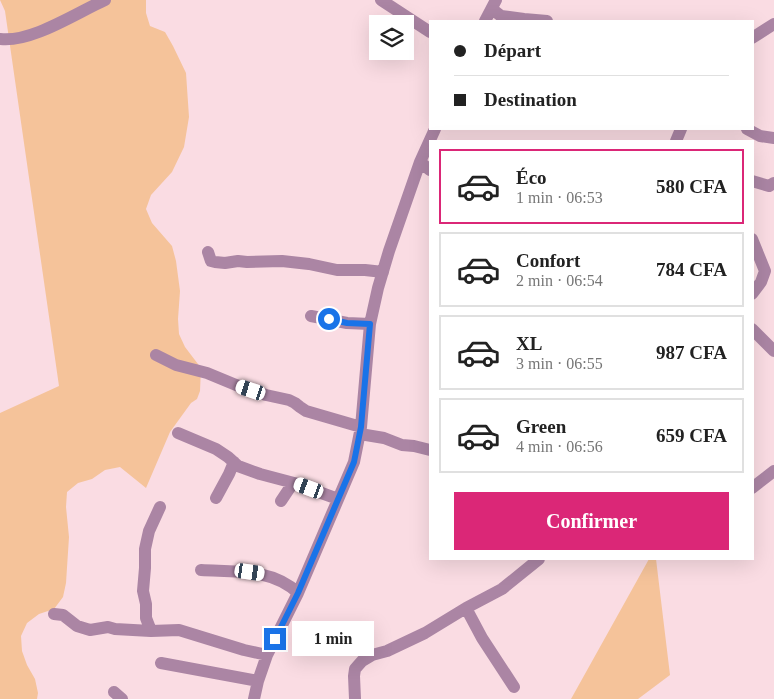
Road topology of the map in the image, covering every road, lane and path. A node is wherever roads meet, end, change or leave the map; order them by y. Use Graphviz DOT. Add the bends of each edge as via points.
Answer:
graph roads {
  1 [pos="104,0"];
  2 [pos="381,0"];
  3 [pos="494,5"];
  4 [pos="486,20"];
  5 [pos="524,20"];
  6 [pos="774,24"];
  7 [pos="429,31"];
  8 [pos="754,37"];
  9 [pos="0,39"];
  10 [pos="749,130"];
  11 [pos="774,138"];
  12 [pos="429,151"];
  13 [pos="425,166"];
  14 [pos="754,182"];
  15 [pos="774,183"];
  16 [pos="754,244"];
  17 [pos="208,252"];
  18 [pos="383,272"];
  19 [pos="754,291"];
  20 [pos="311,316"];
  21 [pos="370,324"];
  22 [pos="754,330"];
  23 [pos="774,350"];
  24 [pos="156,355"];
  25 [pos="360,431"];
  26 [pos="178,434"];
  27 [pos="429,450"];
  28 [pos="234,462"];
  29 [pos="774,471"];
  30 [pos="294,483"];
  31 [pos="754,486"];
  32 [pos="216,498"];
  33 [pos="338,499"];
  34 [pos="282,501"];
  35 [pos="160,507"];
  36 [pos="538,560"];
  37 [pos="201,570"];
  38 [pos="298,593"];
  39 [pos="466,608"];
  40 [pos="54,614"];
  41 [pos="151,631"];
  42 [pos="267,655"];
  43 [pos="161,663"];
  44 [pos="258,681"];
  45 [pos="514,687"];
  46 [pos="254,699"];
  47 [pos="355,699"];
  1 -- 9 [label="street" via="27,36"];
  2 -- 7 [label="street"];
  3 -- 4 [label="street"];
  3 -- 5 [label="street" via="501,16"];
  6 -- 8 [label="street"];
  10 -- 11 [label="street"];
  12 -- 13 [label="street"];
  13 -- 18 [label="street"];
  14 -- 15 [label="street" via="768,186"];
  16 -- 19 [label="street" via="766,272"];
  17 -- 18 [label="street" via="211,261 215,262 282,261 337,270"];
  18 -- 21 [label="street"];
  20 -- 21 [label="street"];
  21 -- 25 [label="street"];
  22 -- 23 [label="street"];
  24 -- 25 [label="street" via="176,365 289,400 306,411"];
  25 -- 27 [label="street"];
  25 -- 33 [label="street" via="354,462"];
  26 -- 28 [label="street" via="216,449"];
  28 -- 30 [label="street" via="260,474"];
  28 -- 32 [label="street"];
  29 -- 31 [label="street"];
  30 -- 33 [label="street"];
  30 -- 34 [label="street"];
  33 -- 38 [label="street"];
  35 -- 41 [label="street" via="145,549 143,591"];
  36 -- 39 [label="street" via="502,589"];
  37 -- 38 [label="street" via="264,574"];
  38 -- 42 [label="street"];
  39 -- 45 [label="street"];
  39 -- 47 [label="street" via="425,633 362,661 355,669"];
  40 -- 41 [label="street" via="63,615 77,626 90,630 108,627"];
  41 -- 42 [label="street" via="179,630"];
  42 -- 44 [label="street"];
  43 -- 44 [label="street"];
  44 -- 46 [label="street"];
}
